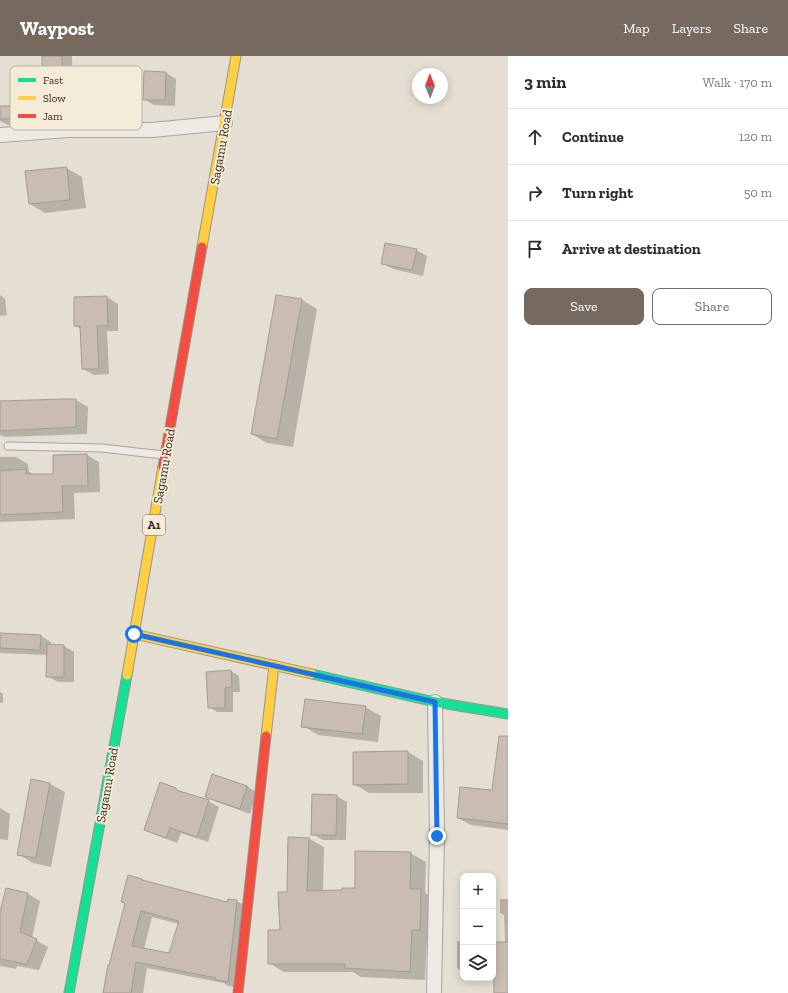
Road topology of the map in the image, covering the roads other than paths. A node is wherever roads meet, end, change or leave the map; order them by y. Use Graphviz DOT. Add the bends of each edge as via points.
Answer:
graph roads {
  1 [pos="236,56"];
  2 [pos="225,122"];
  3 [pos="0,135"];
  4 [pos="8,446"];
  5 [pos="166,455"];
  6 [pos="134,634"];
  7 [pos="274,666"];
  8 [pos="435,702"];
  9 [pos="508,714"];
  10 [pos="69,993"];
  11 [pos="238,993"];
  12 [pos="434,993"];
  1 -- 2 [label="main road, Sagamu Road / A1"];
  2 -- 3 [label="street" via="152,130 69,130"];
  2 -- 5 [label="main road, Sagamu Road / A1"];
  4 -- 5 [label="lane" via="102,448"];
  5 -- 6 [label="main road, Sagamu Road / A1"];
  6 -- 7 [label="main road"];
  6 -- 10 [label="main road, Sagamu Road / A1"];
  7 -- 8 [label="main road"];
  7 -- 11 [label="main road"];
  8 -- 9 [label="main road"];
  8 -- 12 [label="street" via="437,836"];
}
